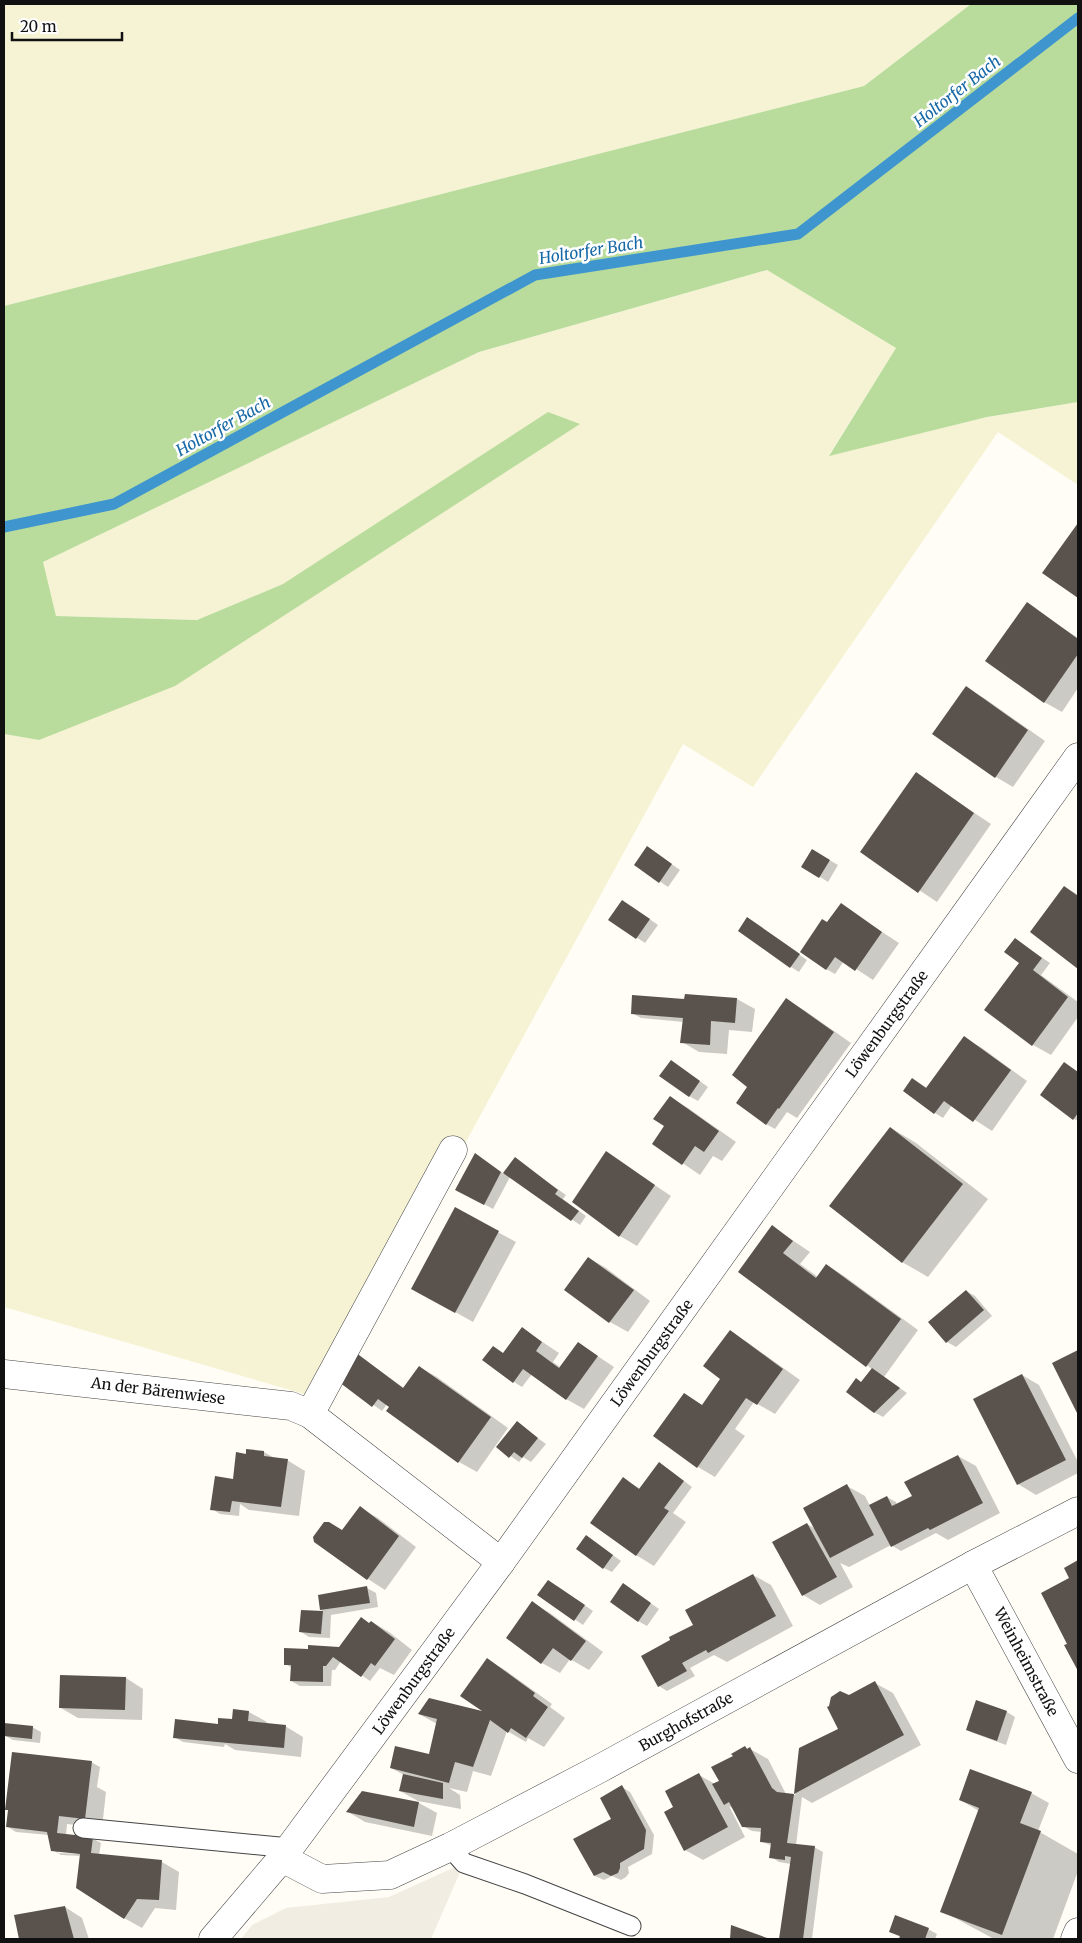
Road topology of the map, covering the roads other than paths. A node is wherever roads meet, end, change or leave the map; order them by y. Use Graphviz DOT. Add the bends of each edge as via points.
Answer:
graph roads {
  1 [pos="1078,758"];
  2 [pos="453,1150"];
  3 [pos="4,1374"];
  4 [pos="310,1414"];
  5 [pos="1078,1511"];
  6 [pos="501,1562"];
  7 [pos="973,1565"];
  8 [pos="1078,1759"];
  9 [pos="83,1828"];
  10 [pos="450,1847"];
  11 [pos="286,1853"];
  12 [pos="631,1926"];
  13 [pos="1078,1932"];
  14 [pos="213,1939"];
  15 [pos="1075,1939"];
  1 -- 6 [label="street, Löwenburgstraße"];
  2 -- 4 [label="street"];
  3 -- 4 [label="street, An der Bärenwiese" via="291,1406"];
  4 -- 6 [label="street, An der Bärenwiese"];
  5 -- 7 [label="street, Burghofstraße"];
  6 -- 11 [label="street, Löwenburgstraße"];
  7 -- 8 [label="street, Weinheimstraße"];
  7 -- 10 [label="street, Burghofstraße"];
  9 -- 11 [label="lane"];
  10 -- 11 [label="street, Burghofstraße" via="390,1875 322,1879"];
  10 -- 12 [label="lane" via="464,1863"];
  11 -- 14 [label="street, Löwenburgstraße"];
  13 -- 15 [label="street"];
}
